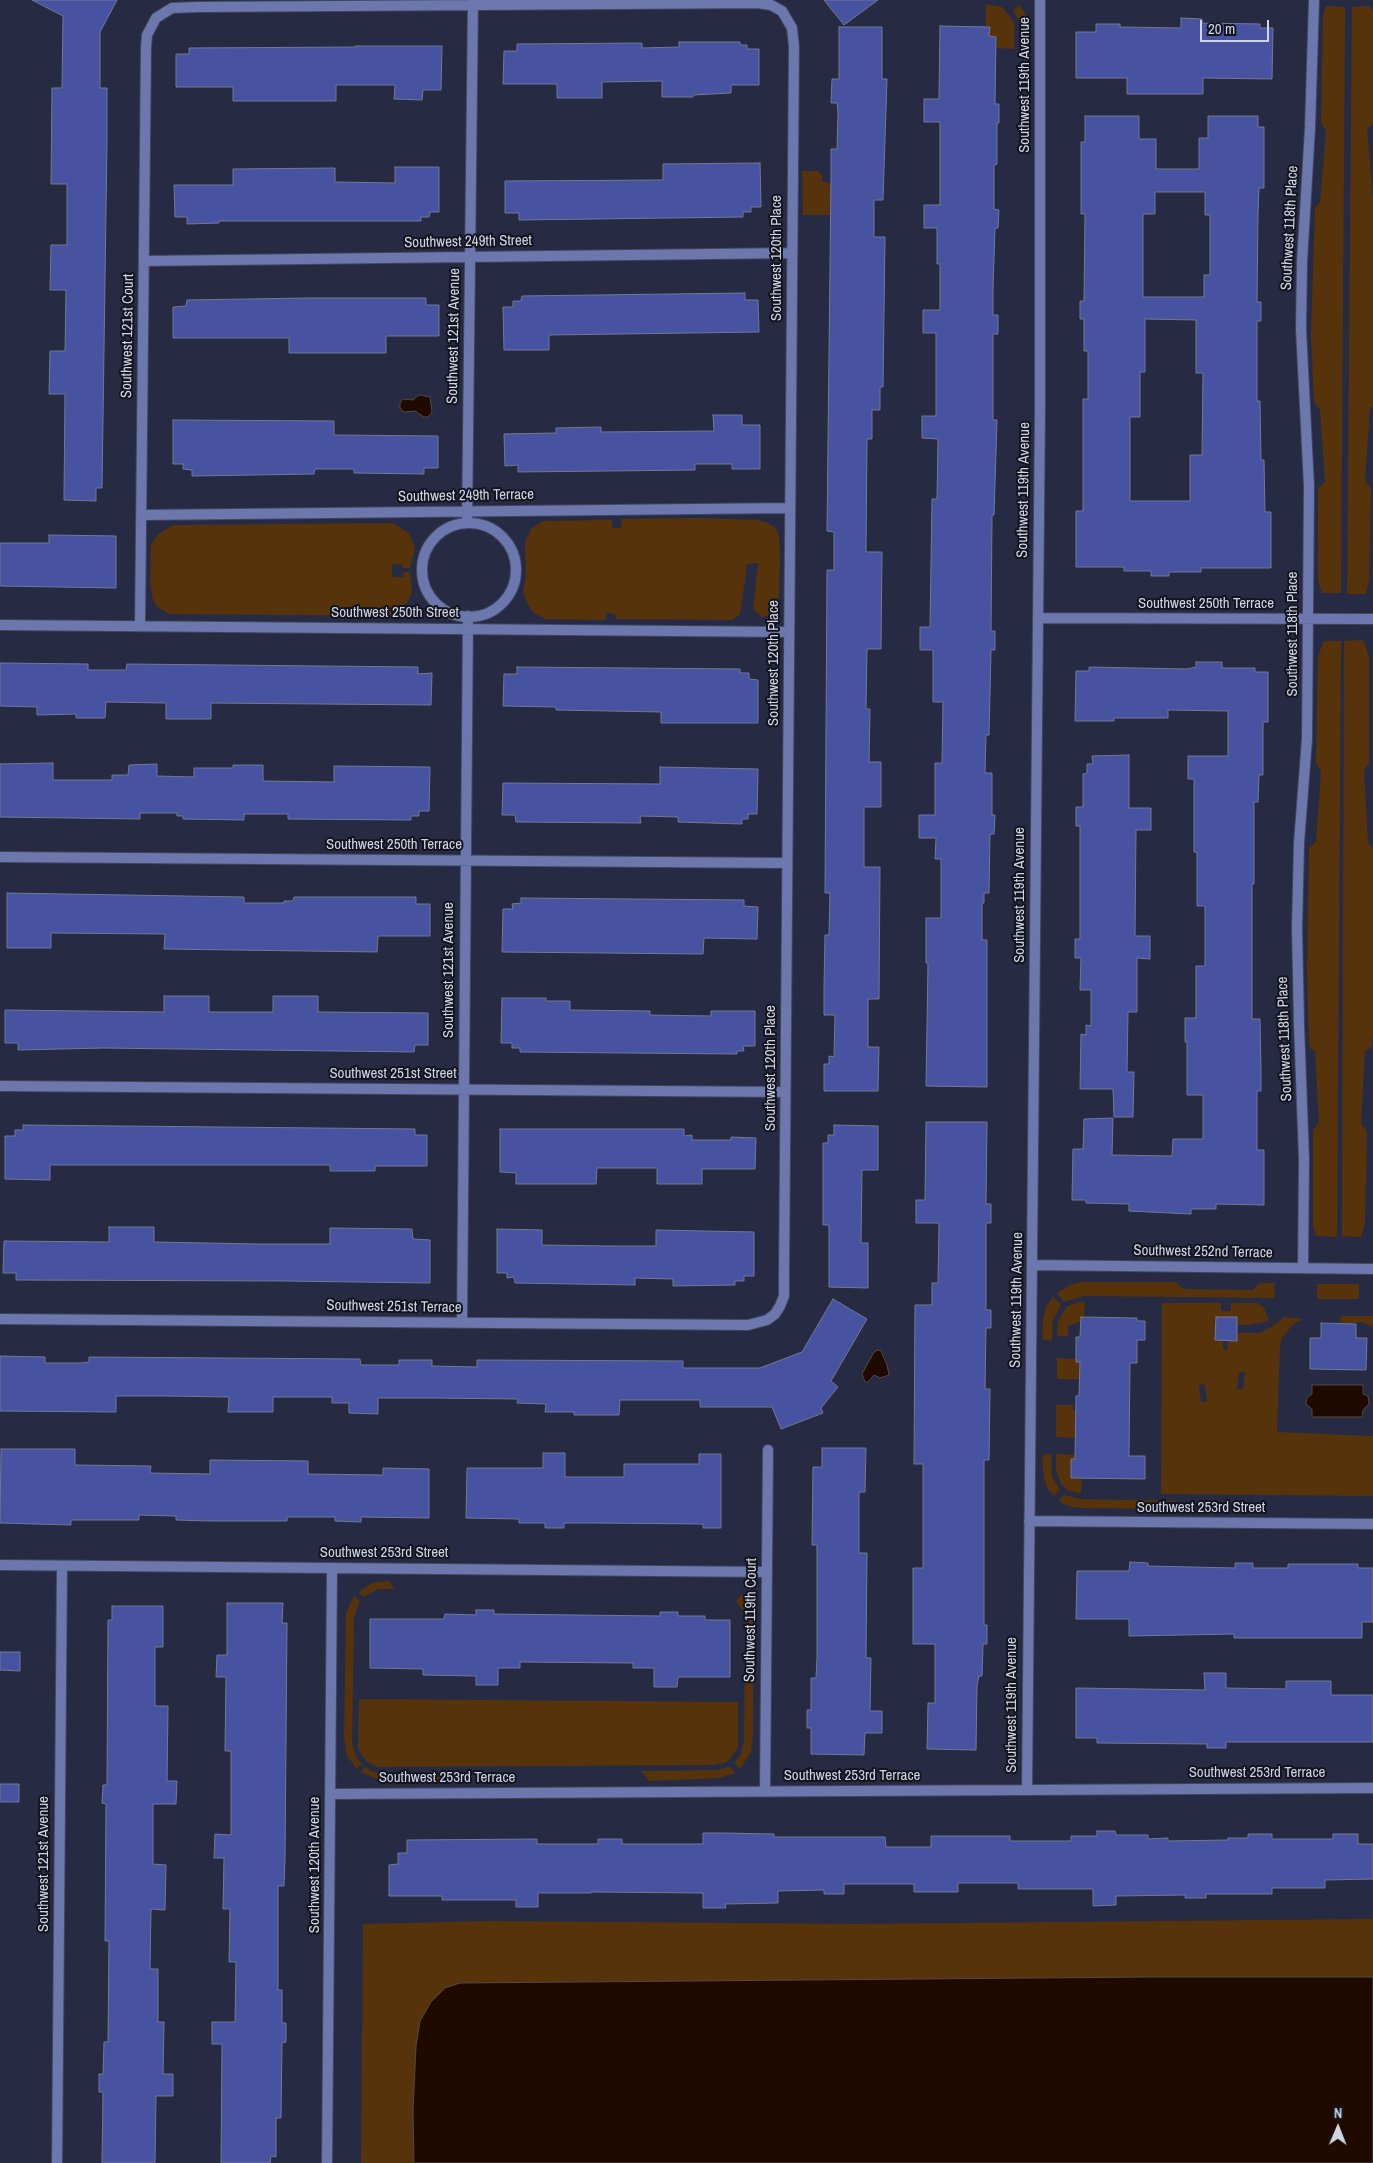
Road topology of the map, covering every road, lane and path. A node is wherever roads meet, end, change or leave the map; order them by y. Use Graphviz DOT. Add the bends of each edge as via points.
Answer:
graph roads {
  1 [pos="1040,0"];
  2 [pos="1314,0"];
  3 [pos="473,2"];
  4 [pos="789,21"];
  5 [pos="792,253"];
  6 [pos="470,257"];
  7 [pos="144,261"];
  8 [pos="790,508"];
  9 [pos="467,511"];
  10 [pos="141,515"];
  11 [pos="467,523"];
  12 [pos="468,616"];
  13 [pos="1038,618"];
  14 [pos="1309,619"];
  15 [pos="1373,619"];
  16 [pos="0,625"];
  17 [pos="140,626"];
  18 [pos="468,629"];
  19 [pos="789,632"];
  20 [pos="0,857"];
  21 [pos="465,860"];
  22 [pos="787,862"];
  23 [pos="0,1086"];
  24 [pos="464,1089"];
  25 [pos="786,1092"];
  26 [pos="1032,1265"];
  27 [pos="1303,1268"];
  28 [pos="1373,1269"];
  29 [pos="780,1306"];
  30 [pos="0,1319"];
  31 [pos="462,1323"];
  32 [pos="768,1450"];
  33 [pos="1029,1522"];
  34 [pos="1373,1524"];
  35 [pos="0,1565"];
  36 [pos="62,1566"];
  37 [pos="332,1568"];
  38 [pos="767,1572"];
  39 [pos="1373,1788"];
  40 [pos="1027,1790"];
  41 [pos="765,1791"];
  42 [pos="331,1794"];
  43 [pos="57,2163"];
  44 [pos="327,2163"];
  1 -- 13 [label="street, Southwest 119th Avenue"];
  2 -- 14 [label="street, Southwest 118th Place" via="1301,329 1309,486"];
  3 -- 4 [label="street, Southwest 121st Court" via="757,3 776,7"];
  3 -- 6 [label="street, Southwest 121st Avenue"];
  3 -- 7 [label="street, Southwest 121st Court" via="172,8 161,13 147,35 146,47"];
  4 -- 5 [label="street, Southwest 120th Place" via="794,47"];
  5 -- 6 [label="street, Southwest 249th Street"];
  5 -- 8 [label="street, Southwest 120th Place"];
  6 -- 7 [label="street, Southwest 249th Street"];
  6 -- 9 [label="street, Southwest 121st Avenue"];
  7 -- 10 [label="street, Southwest 121st Court"];
  8 -- 9 [label="street, Southwest 249th Terrace"];
  8 -- 19 [label="street, Southwest 120th Place"];
  9 -- 10 [label="street, Southwest 249th Terrace"];
  9 -- 11 [label="street, Southwest 121st Avenue"];
  10 -- 17 [label="street, Southwest 121st Court"];
  11 -- 12 [label="street" via="449,527 435,538 425,553 422,571 424,585 441,608"];
  11 -- 12 [label="street" via="487,526 503,538 513,555 516,574 504,601 488,613"];
  12 -- 18 [label="street, Southwest 121st Avenue"];
  13 -- 14 [label="street, Southwest 250th Terrace"];
  13 -- 26 [label="street, Southwest 119th Avenue"];
  14 -- 15 [label="street, Southwest 250th Terrace"];
  14 -- 27 [label="street, Southwest 118th Place" via="1307,739 1298,903"];
  16 -- 17 [label="street, Southwest 250th Street"];
  17 -- 18 [label="street, Southwest 250th Street"];
  18 -- 19 [label="street, Southwest 250th Street"];
  18 -- 21 [label="street, Southwest 121st Avenue"];
  19 -- 22 [label="street, Southwest 120th Place"];
  20 -- 21 [label="street, Southwest 250th Terrace"];
  21 -- 22 [label="street, Southwest 250th Terrace"];
  21 -- 24 [label="street, Southwest 121st Avenue"];
  22 -- 25 [label="street, Southwest 120th Place"];
  23 -- 24 [label="street, Southwest 251st Street"];
  24 -- 25 [label="street, Southwest 251st Street"];
  24 -- 31 [label="street, Southwest 121st Avenue"];
  25 -- 29 [label="street, Southwest 120th Place" via="784,1292"];
  26 -- 27 [label="street, Southwest 252nd Terrace"];
  26 -- 33 [label="street, Southwest 119th Avenue"];
  27 -- 28 [label="street, Southwest 252nd Terrace"];
  29 -- 31 [label="street, Southwest 251st Terrace" via="771,1317 753,1324"];
  30 -- 31 [label="street, Southwest 251st Terrace"];
  32 -- 38 [label="street, Southwest 119th Court"];
  33 -- 34 [label="street, Southwest 253rd Street"];
  33 -- 40 [label="street, Southwest 119th Avenue"];
  35 -- 36 [label="street, Southwest 253rd Street"];
  36 -- 37 [label="street, Southwest 253rd Street"];
  36 -- 43 [label="street, Southwest 121st Avenue"];
  37 -- 38 [label="street, Southwest 253rd Street"];
  37 -- 42 [label="street, Southwest 120th Avenue"];
  38 -- 41 [label="street, Southwest 119th Court"];
  39 -- 40 [label="street, Southwest 253rd Terrace"];
  40 -- 41 [label="street, Southwest 253rd Terrace"];
  41 -- 42 [label="street, Southwest 253rd Terrace"];
  42 -- 44 [label="street, Southwest 120th Avenue"];
}
